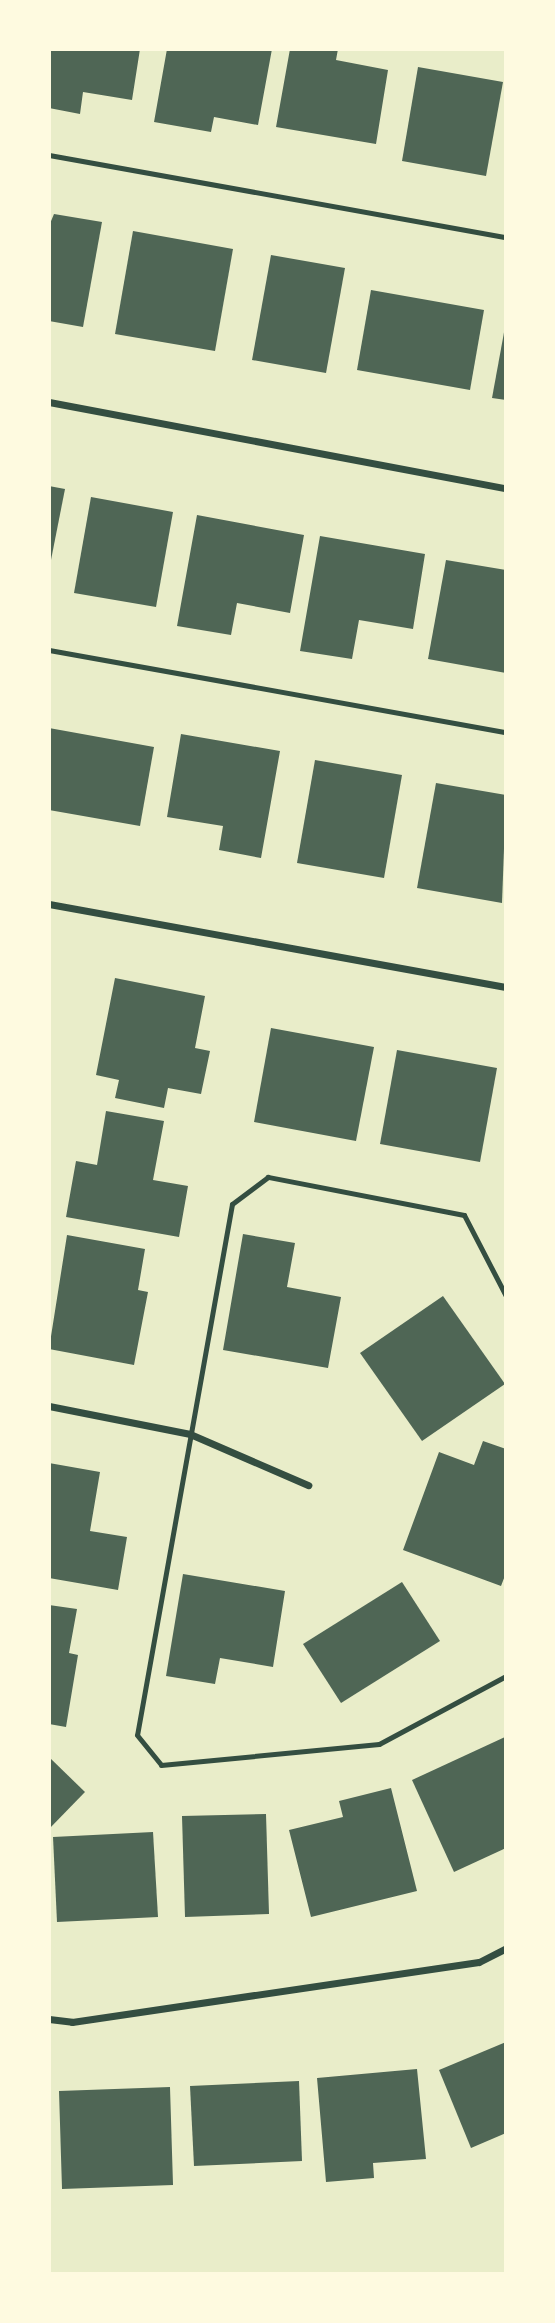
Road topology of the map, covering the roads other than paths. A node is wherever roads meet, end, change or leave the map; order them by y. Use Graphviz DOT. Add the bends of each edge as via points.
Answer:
graph roads {
  1 [pos="49,155"];
  2 [pos="506,237"];
  3 [pos="49,402"];
  4 [pos="506,488"];
  5 [pos="49,650"];
  6 [pos="506,732"];
  7 [pos="49,904"];
  8 [pos="506,987"];
  9 [pos="506,1296"];
  10 [pos="49,1406"];
  11 [pos="190,1434"];
  12 [pos="308,1485"];
  13 [pos="506,1676"];
  14 [pos="506,1948"];
  15 [pos="49,2019"];
  1 -- 2 [label="lane"];
  3 -- 4 [label="street"];
  5 -- 6 [label="lane"];
  7 -- 8 [label="street"];
  9 -- 11 [label="lane" via="464,1215 268,1177 232,1204"];
  10 -- 11 [label="street"];
  11 -- 12 [label="street"];
  11 -- 13 [label="lane" via="137,1735 161,1765 379,1744"];
  14 -- 15 [label="street" via="479,1962 72,2022"];
}
